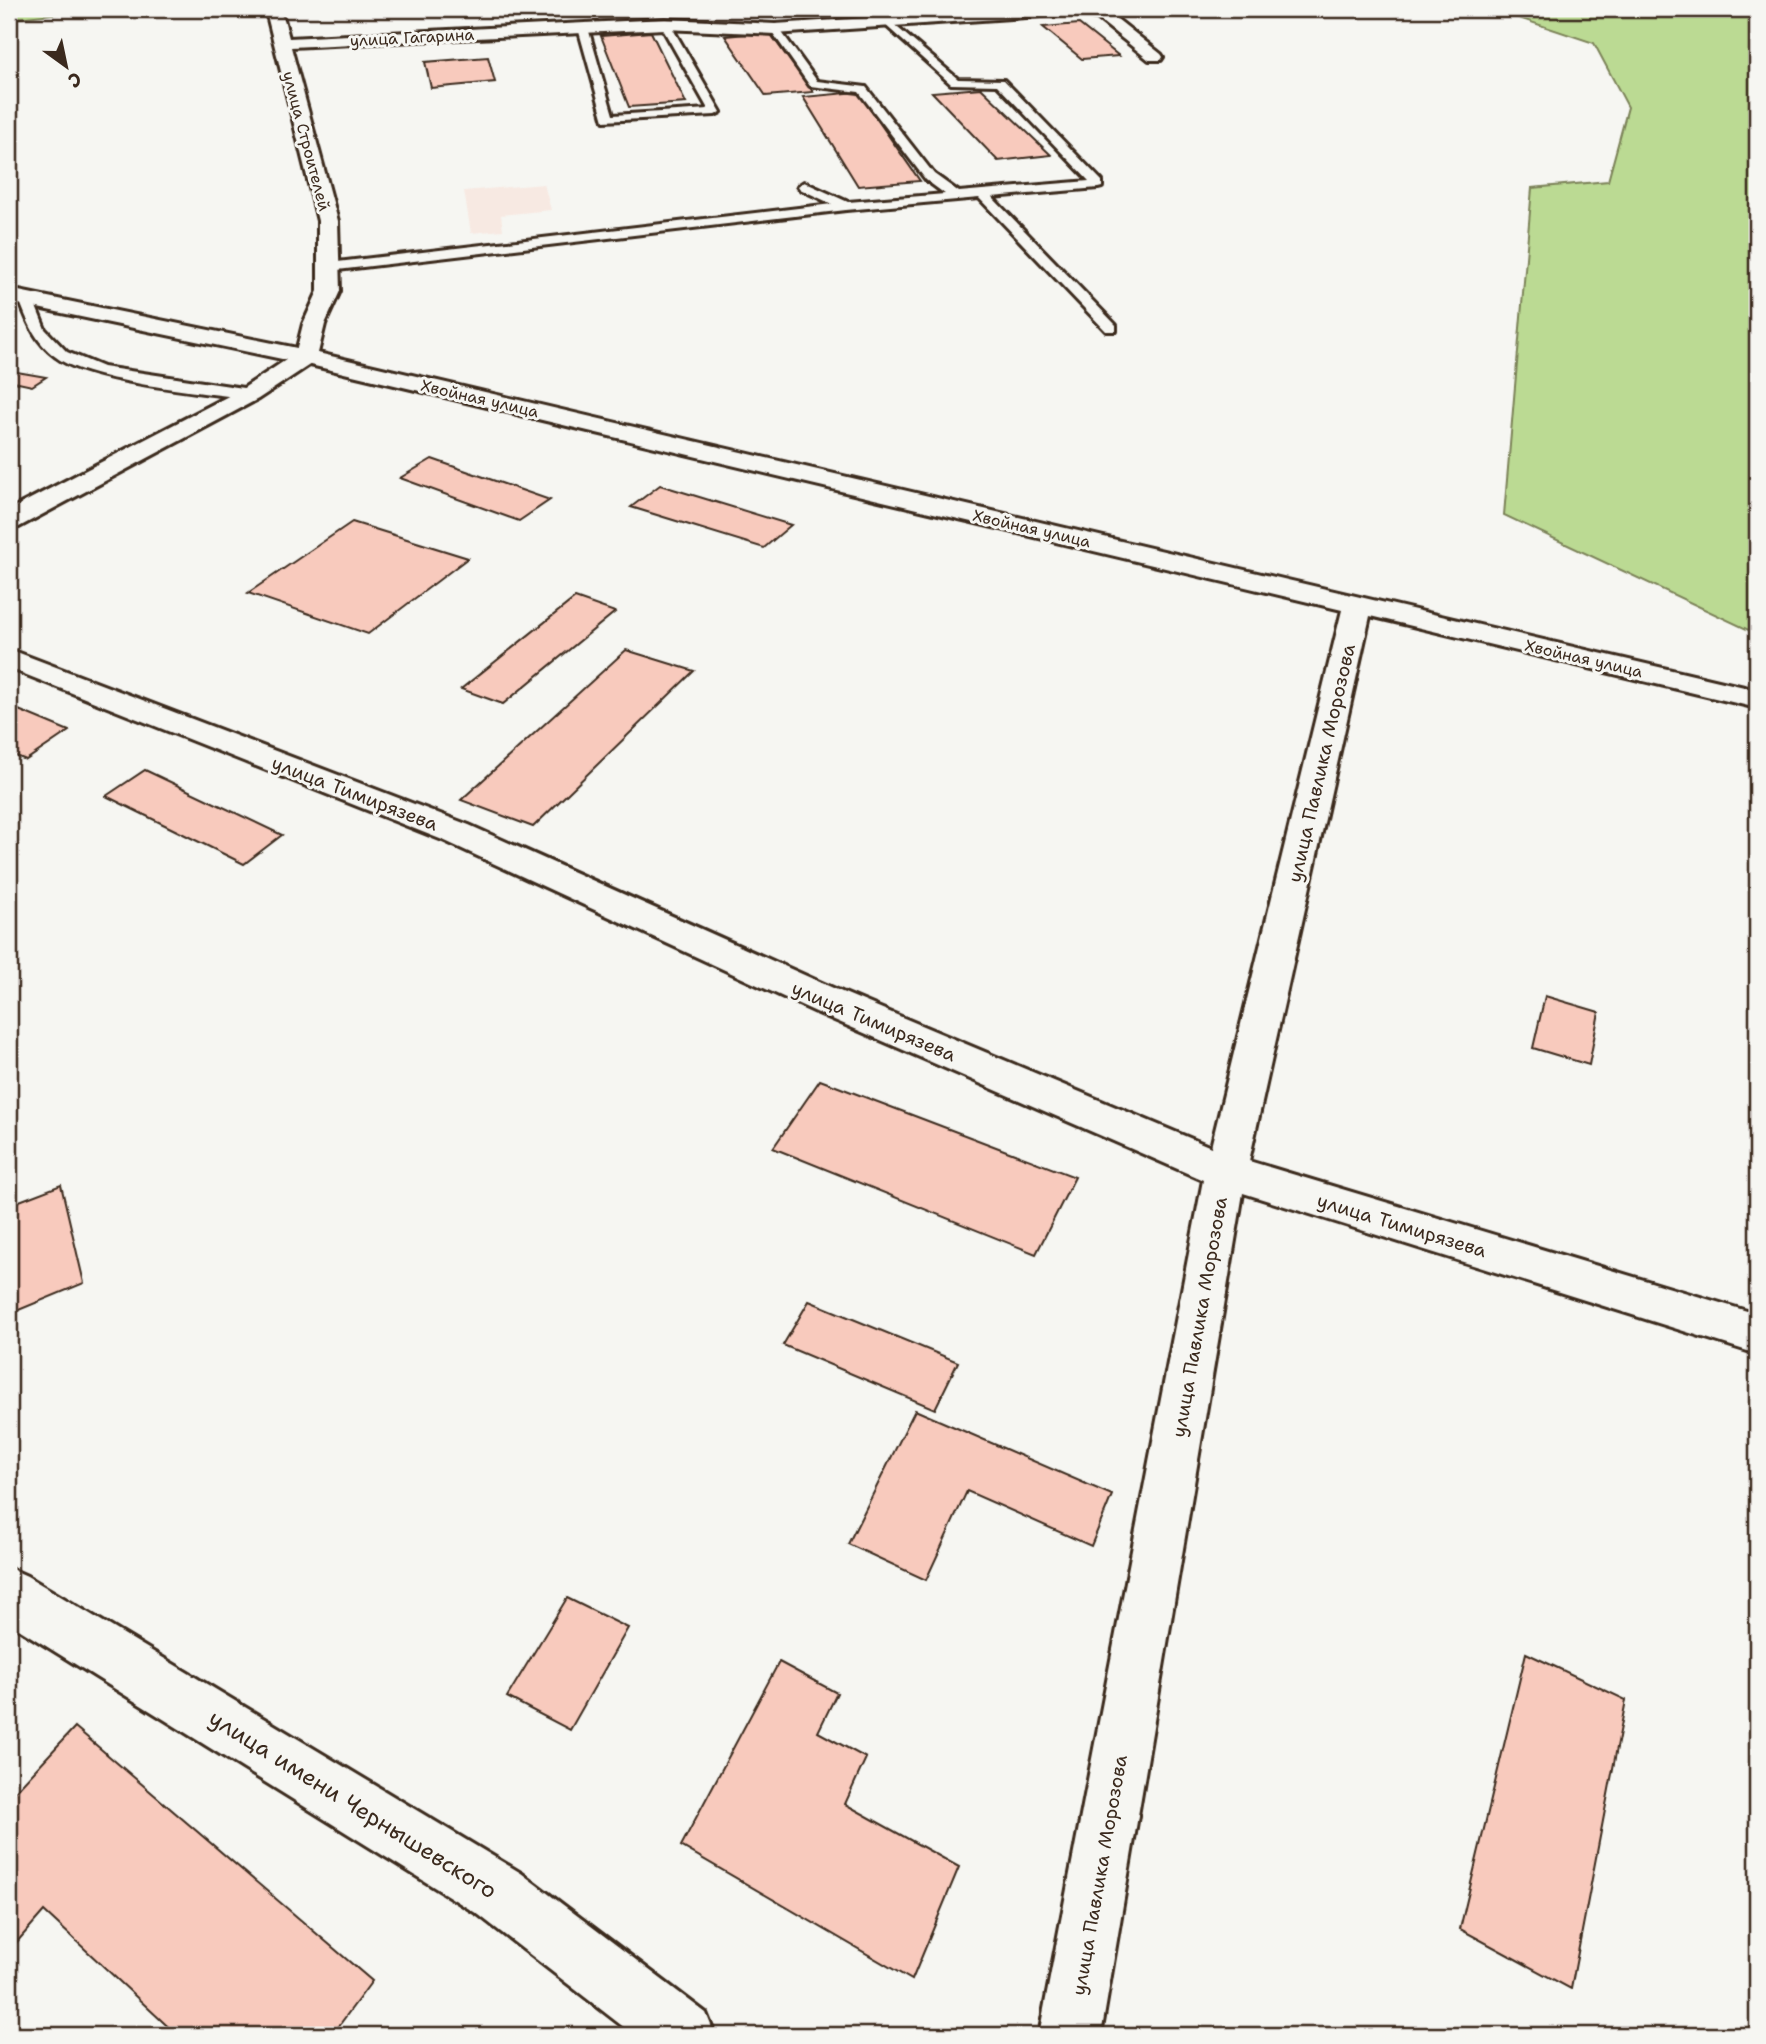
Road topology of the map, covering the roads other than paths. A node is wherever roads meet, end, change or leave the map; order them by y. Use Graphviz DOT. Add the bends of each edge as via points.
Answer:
graph roads {
  1 [pos="269,9"];
  2 [pos="885,20"];
  3 [pos="665,24"];
  4 [pos="583,28"];
  5 [pos="775,29"];
  6 [pos="281,43"];
  7 [pos="1155,57"];
  8 [pos="804,186"];
  9 [pos="982,194"];
  10 [pos="956,196"];
  11 [pos="846,206"];
  12 [pos="329,267"];
  13 [pos="17,298"];
  14 [pos="1111,328"];
  15 [pos="306,357"];
  16 [pos="250,394"];
  17 [pos="9,521"];
  18 [pos="1358,605"];
  19 [pos="9,658"];
  20 [pos="1757,699"];
  21 [pos="1226,1171"];
  22 [pos="1757,1334"];
  23 [pos="9,1594"];
  24 [pos="684,2035"];
  25 [pos="1070,2035"];
  1 -- 6 [label="street, улица Строителей"];
  2 -- 5 [label="street, улица Гагарина"];
  2 -- 7 [label="street, улица Гагарина" via="1071,9 1102,14"];
  2 -- 9 [label="lane" via="955,82 1000,82 1098,184"];
  3 -- 4 [label="street, улица Гагарина"];
  3 -- 4 [label="lane" via="715,112 608,118"];
  3 -- 5 [label="street, улица Гагарина"];
  4 -- 6 [label="street, улица Гагарина"];
  5 -- 10 [label="lane" via="814,84 862,89 930,177"];
  6 -- 12 [label="street, улица Строителей" via="328,221"];
  8 -- 11 [label="lane"];
  9 -- 10 [label="lane"];
  9 -- 14 [label="lane"];
  10 -- 11 [label="lane"];
  11 -- 12 [label="lane"];
  12 -- 15 [label="street, улица Строителей" via="330,290 314,324"];
  13 -- 15 [label="street, Хвойная улица"];
  13 -- 16 [label="lane" via="38,331 62,355 100,371"];
  15 -- 16 [label="street"];
  15 -- 18 [label="street, Хвойная улица"];
  16 -- 17 [label="street"];
  18 -- 20 [label="street, Хвойная улица"];
  18 -- 21 [label="street, улица Павлика Морозова"];
  19 -- 21 [label="street, улица Тимирязева" via="457,833 829,1002"];
  21 -- 22 [label="street, улица Тимирязева"];
  21 -- 25 [label="street, улица Павлика Морозова"];
  23 -- 24 [label="street, улица имени Чернышевского" via="500,1894"];
}
